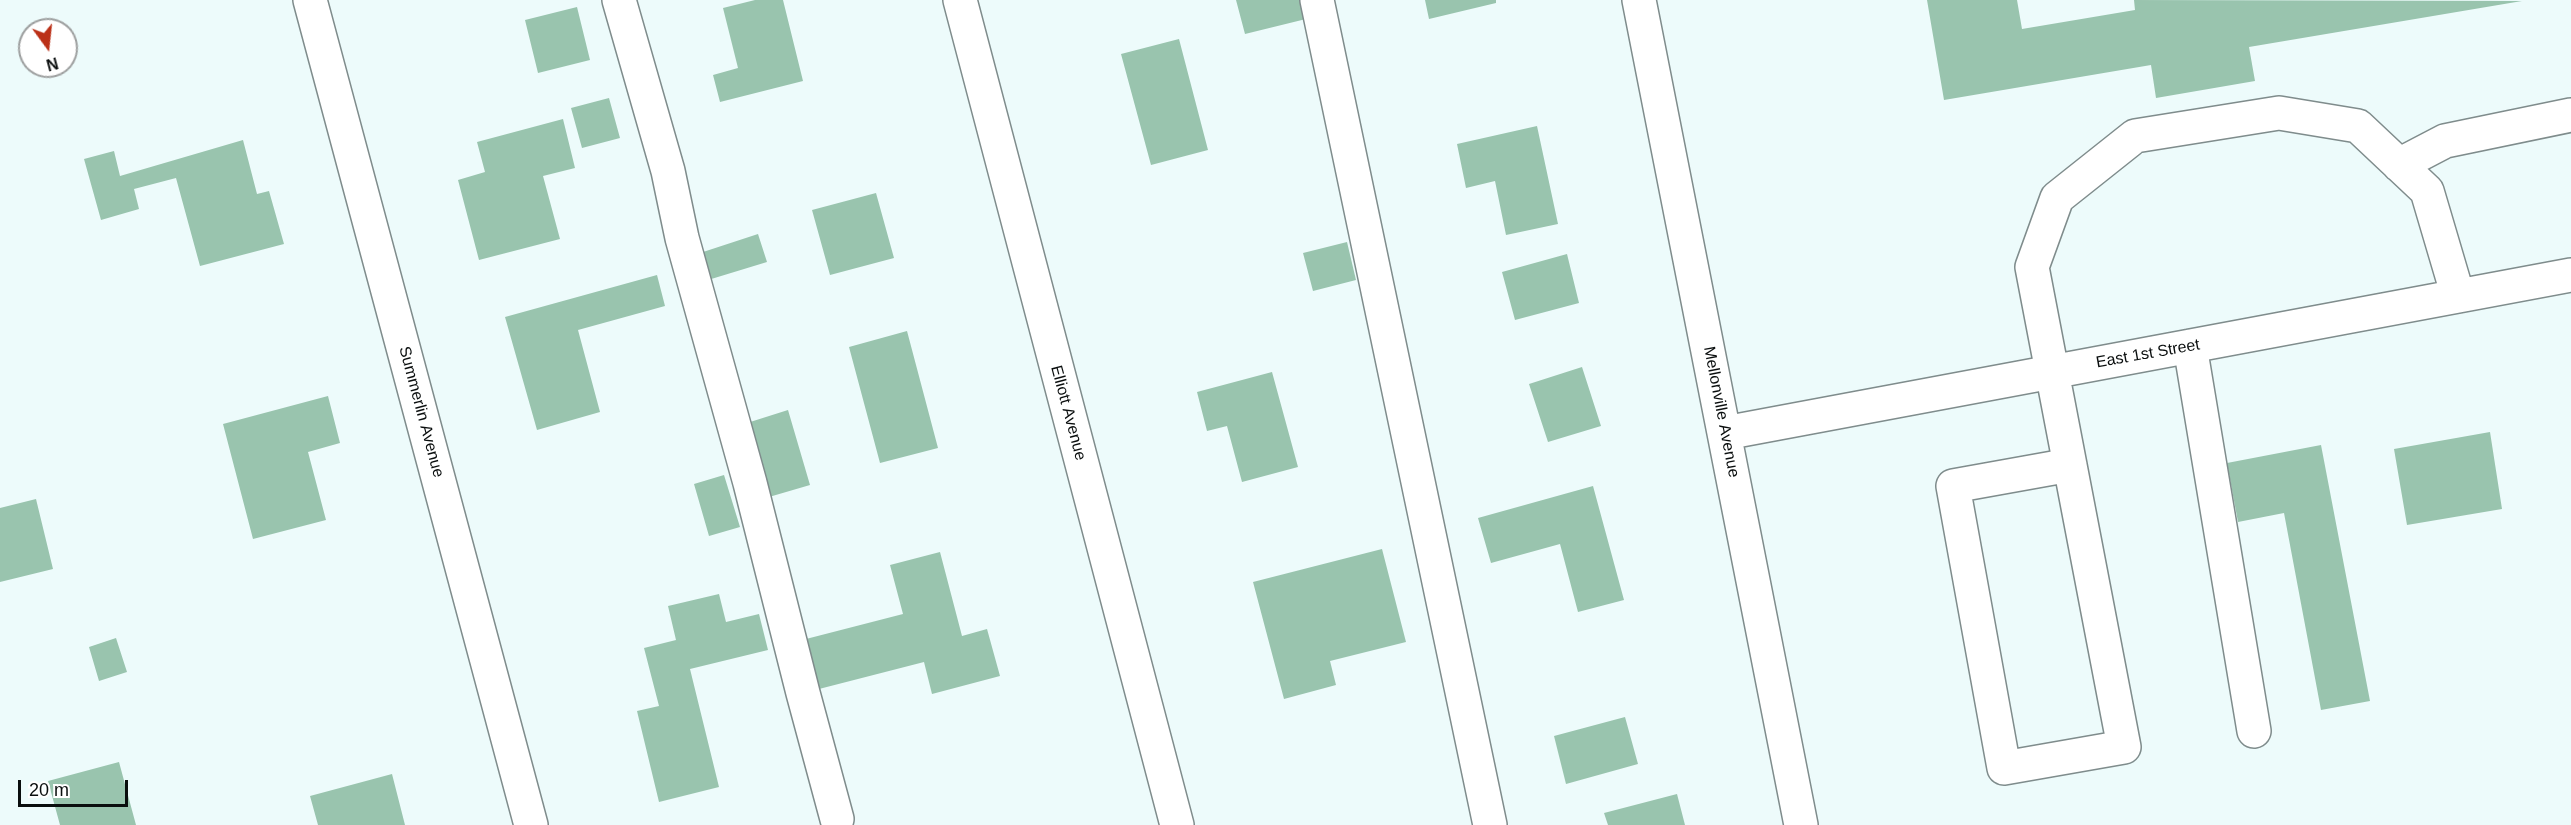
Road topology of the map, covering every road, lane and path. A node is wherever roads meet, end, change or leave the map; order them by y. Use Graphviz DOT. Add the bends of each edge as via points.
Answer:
graph roads {
  1 [pos="310,0"];
  2 [pos="619,0"];
  3 [pos="960,0"];
  4 [pos="1317,0"];
  5 [pos="1639,0"];
  6 [pos="2571,115"];
  7 [pos="2399,165"];
  8 [pos="2571,275"];
  9 [pos="2458,296"];
  10 [pos="2190,346"];
  11 [pos="2052,371"];
  12 [pos="1725,433"];
  13 [pos="2070,465"];
  14 [pos="2254,731"];
  15 [pos="837,819"];
  16 [pos="531,825"];
  17 [pos="1177,825"];
  18 [pos="1490,825"];
  19 [pos="1801,825"];
  1 -- 16 [label="street, Summerlin Avenue"];
  2 -- 15 [label="street" via="668,171 682,238"];
  3 -- 17 [label="street, Elliott Avenue"];
  4 -- 18 [label="street"];
  5 -- 12 [label="street, Mellonville Avenue"];
  6 -- 7 [label="street" via="2445,141"];
  7 -- 9 [label="street" via="2427,191"];
  7 -- 11 [label="street" via="2358,126 2279,113 2135,136 2057,198 2032,267"];
  8 -- 9 [label="street, East 1st Street"];
  9 -- 10 [label="street, East 1st Street"];
  10 -- 11 [label="street, East 1st Street"];
  10 -- 14 [label="street"];
  11 -- 12 [label="street, East 1st Street"];
  11 -- 13 [label="street"];
  12 -- 19 [label="street, Mellonville Avenue"];
  13 -- 13 [label="street" via="2124,747 2004,768 1953,486"];
}
